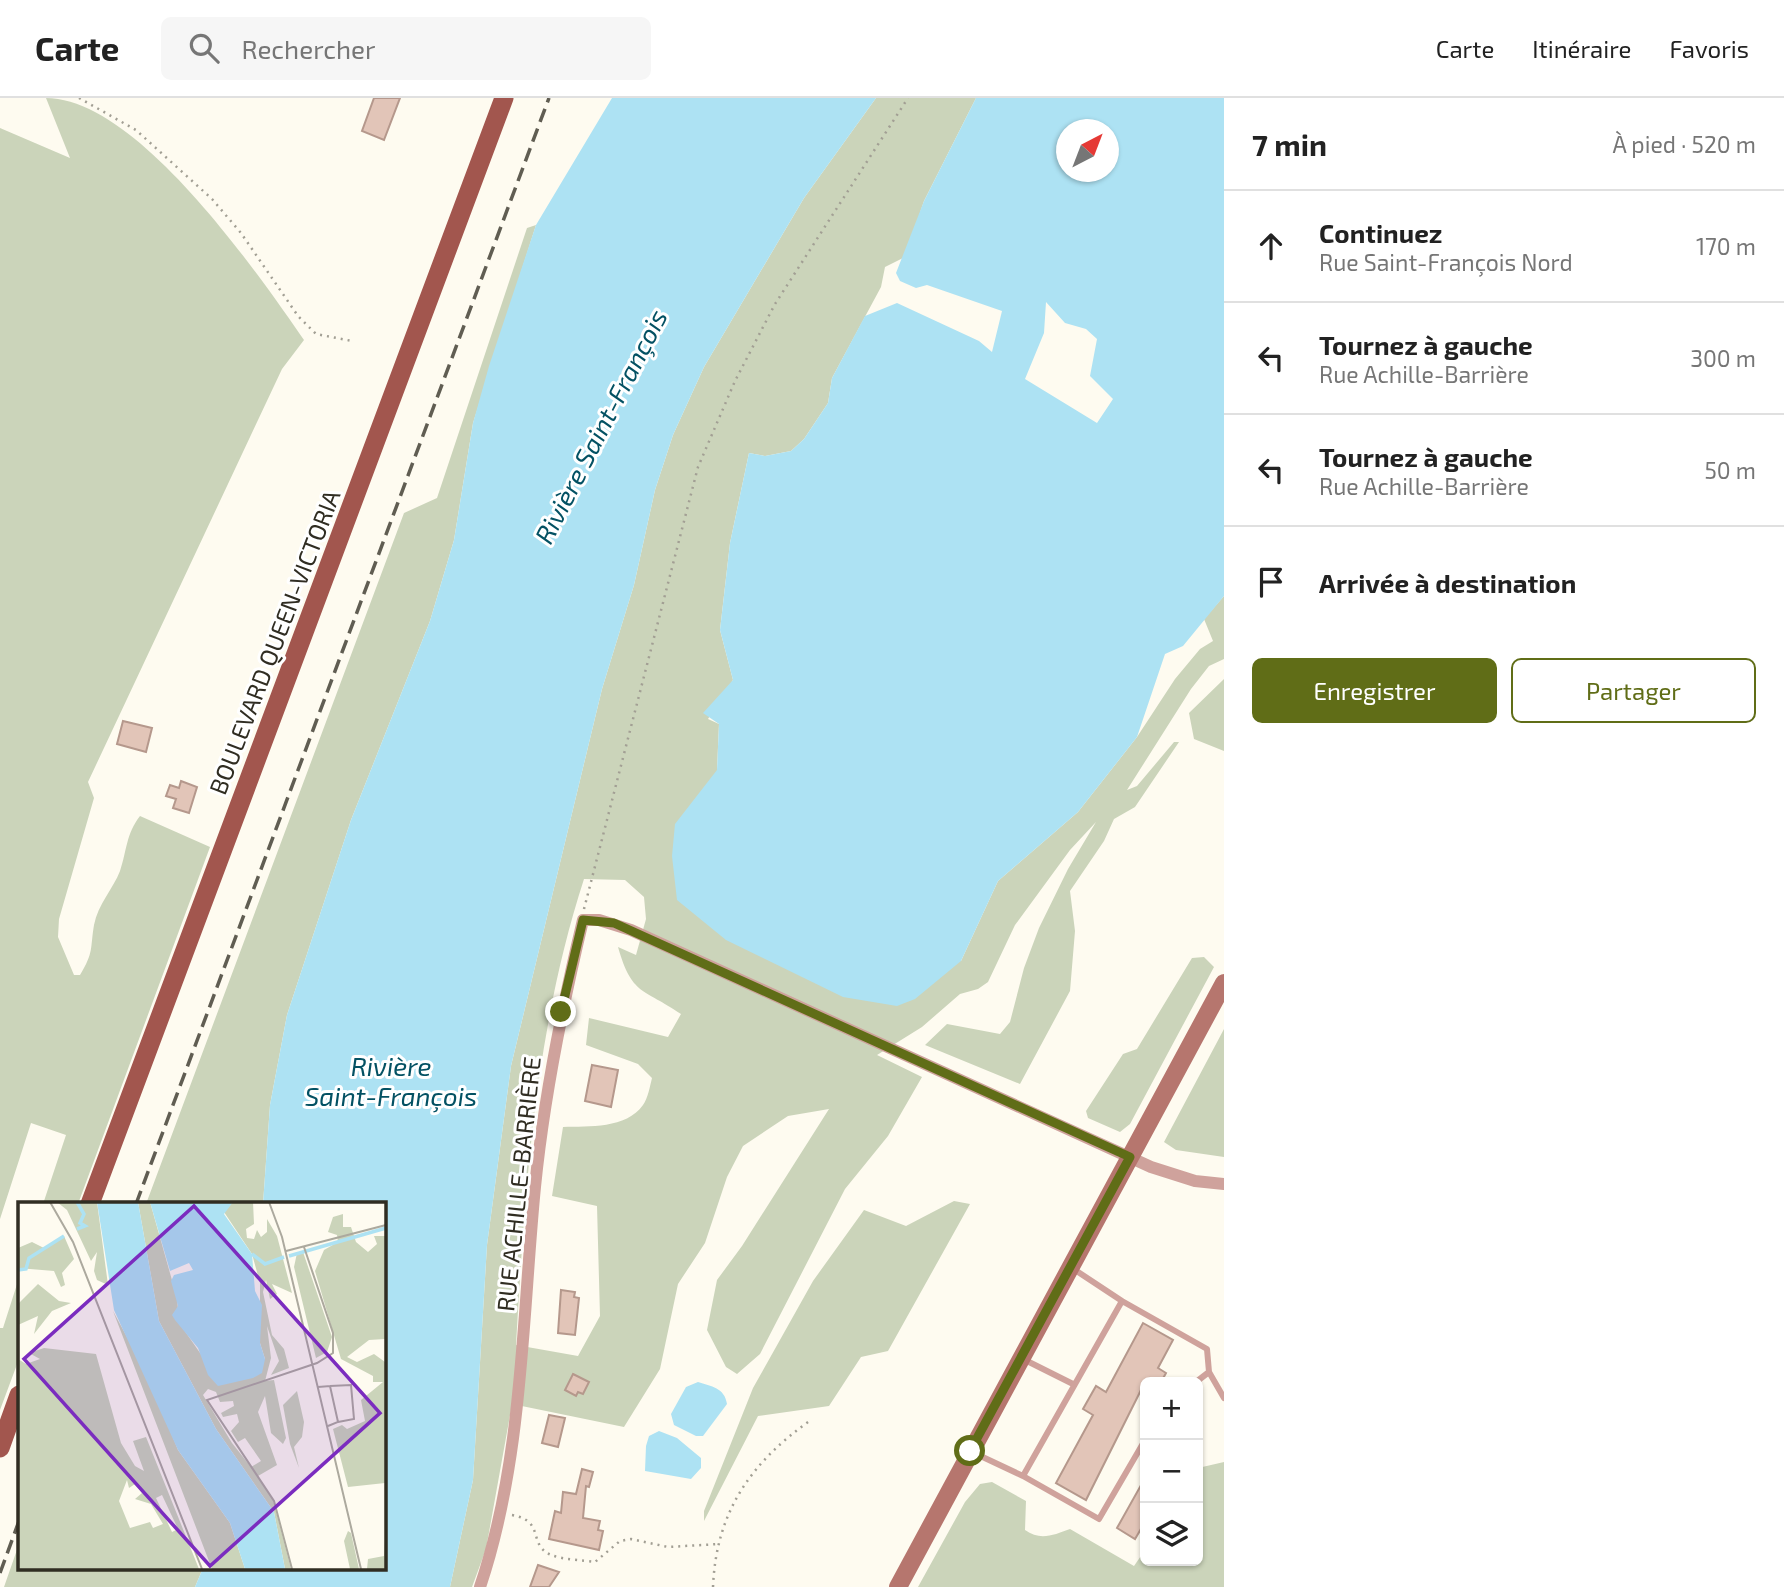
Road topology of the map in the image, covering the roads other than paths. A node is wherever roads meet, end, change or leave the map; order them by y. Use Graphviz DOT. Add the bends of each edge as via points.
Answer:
graph roads {
  1 [pos="504,98"];
  2 [pos="1224,983"];
  3 [pos="1130,1157"];
  4 [pos="1224,1184"];
  5 [pos="90,1202"];
  6 [pos="1071,1267"];
  7 [pos="1122,1301"];
  8 [pos="1022,1358"];
  9 [pos="1209,1372"];
  10 [pos="1202,1377"];
  11 [pos="1073,1384"];
  12 [pos="18,1398"];
  13 [pos="1224,1398"];
  14 [pos="0,1448"];
  15 [pos="1140,1449"];
  16 [pos="970,1451"];
  17 [pos="1023,1476"];
  18 [pos="480,1587"];
  19 [pos="898,1587"];
  1 -- 5 [label="main road, BOULEVARD QUEEN-VICTORIA"];
  2 -- 3 [label="street"];
  3 -- 4 [label="street" via="1195,1181"];
  3 -- 6 [label="street"];
  3 -- 18 [label="street, RUE ACHILLE-BARRIÈRE" via="631,930 583,920 546,1096 513,1431 501,1514"];
  6 -- 7 [label="lane"];
  6 -- 8 [label="street"];
  7 -- 9 [label="lane" via="1207,1349"];
  7 -- 11 [label="lane"];
  8 -- 11 [label="lane"];
  8 -- 16 [label="street"];
  9 -- 10 [label="lane"];
  9 -- 13 [label="lane"];
  11 -- 17 [label="lane"];
  12 -- 14 [label="main road"];
  15 -- 17 [label="lane" via="1099,1519"];
  16 -- 17 [label="lane"];
  16 -- 19 [label="street"];
}
